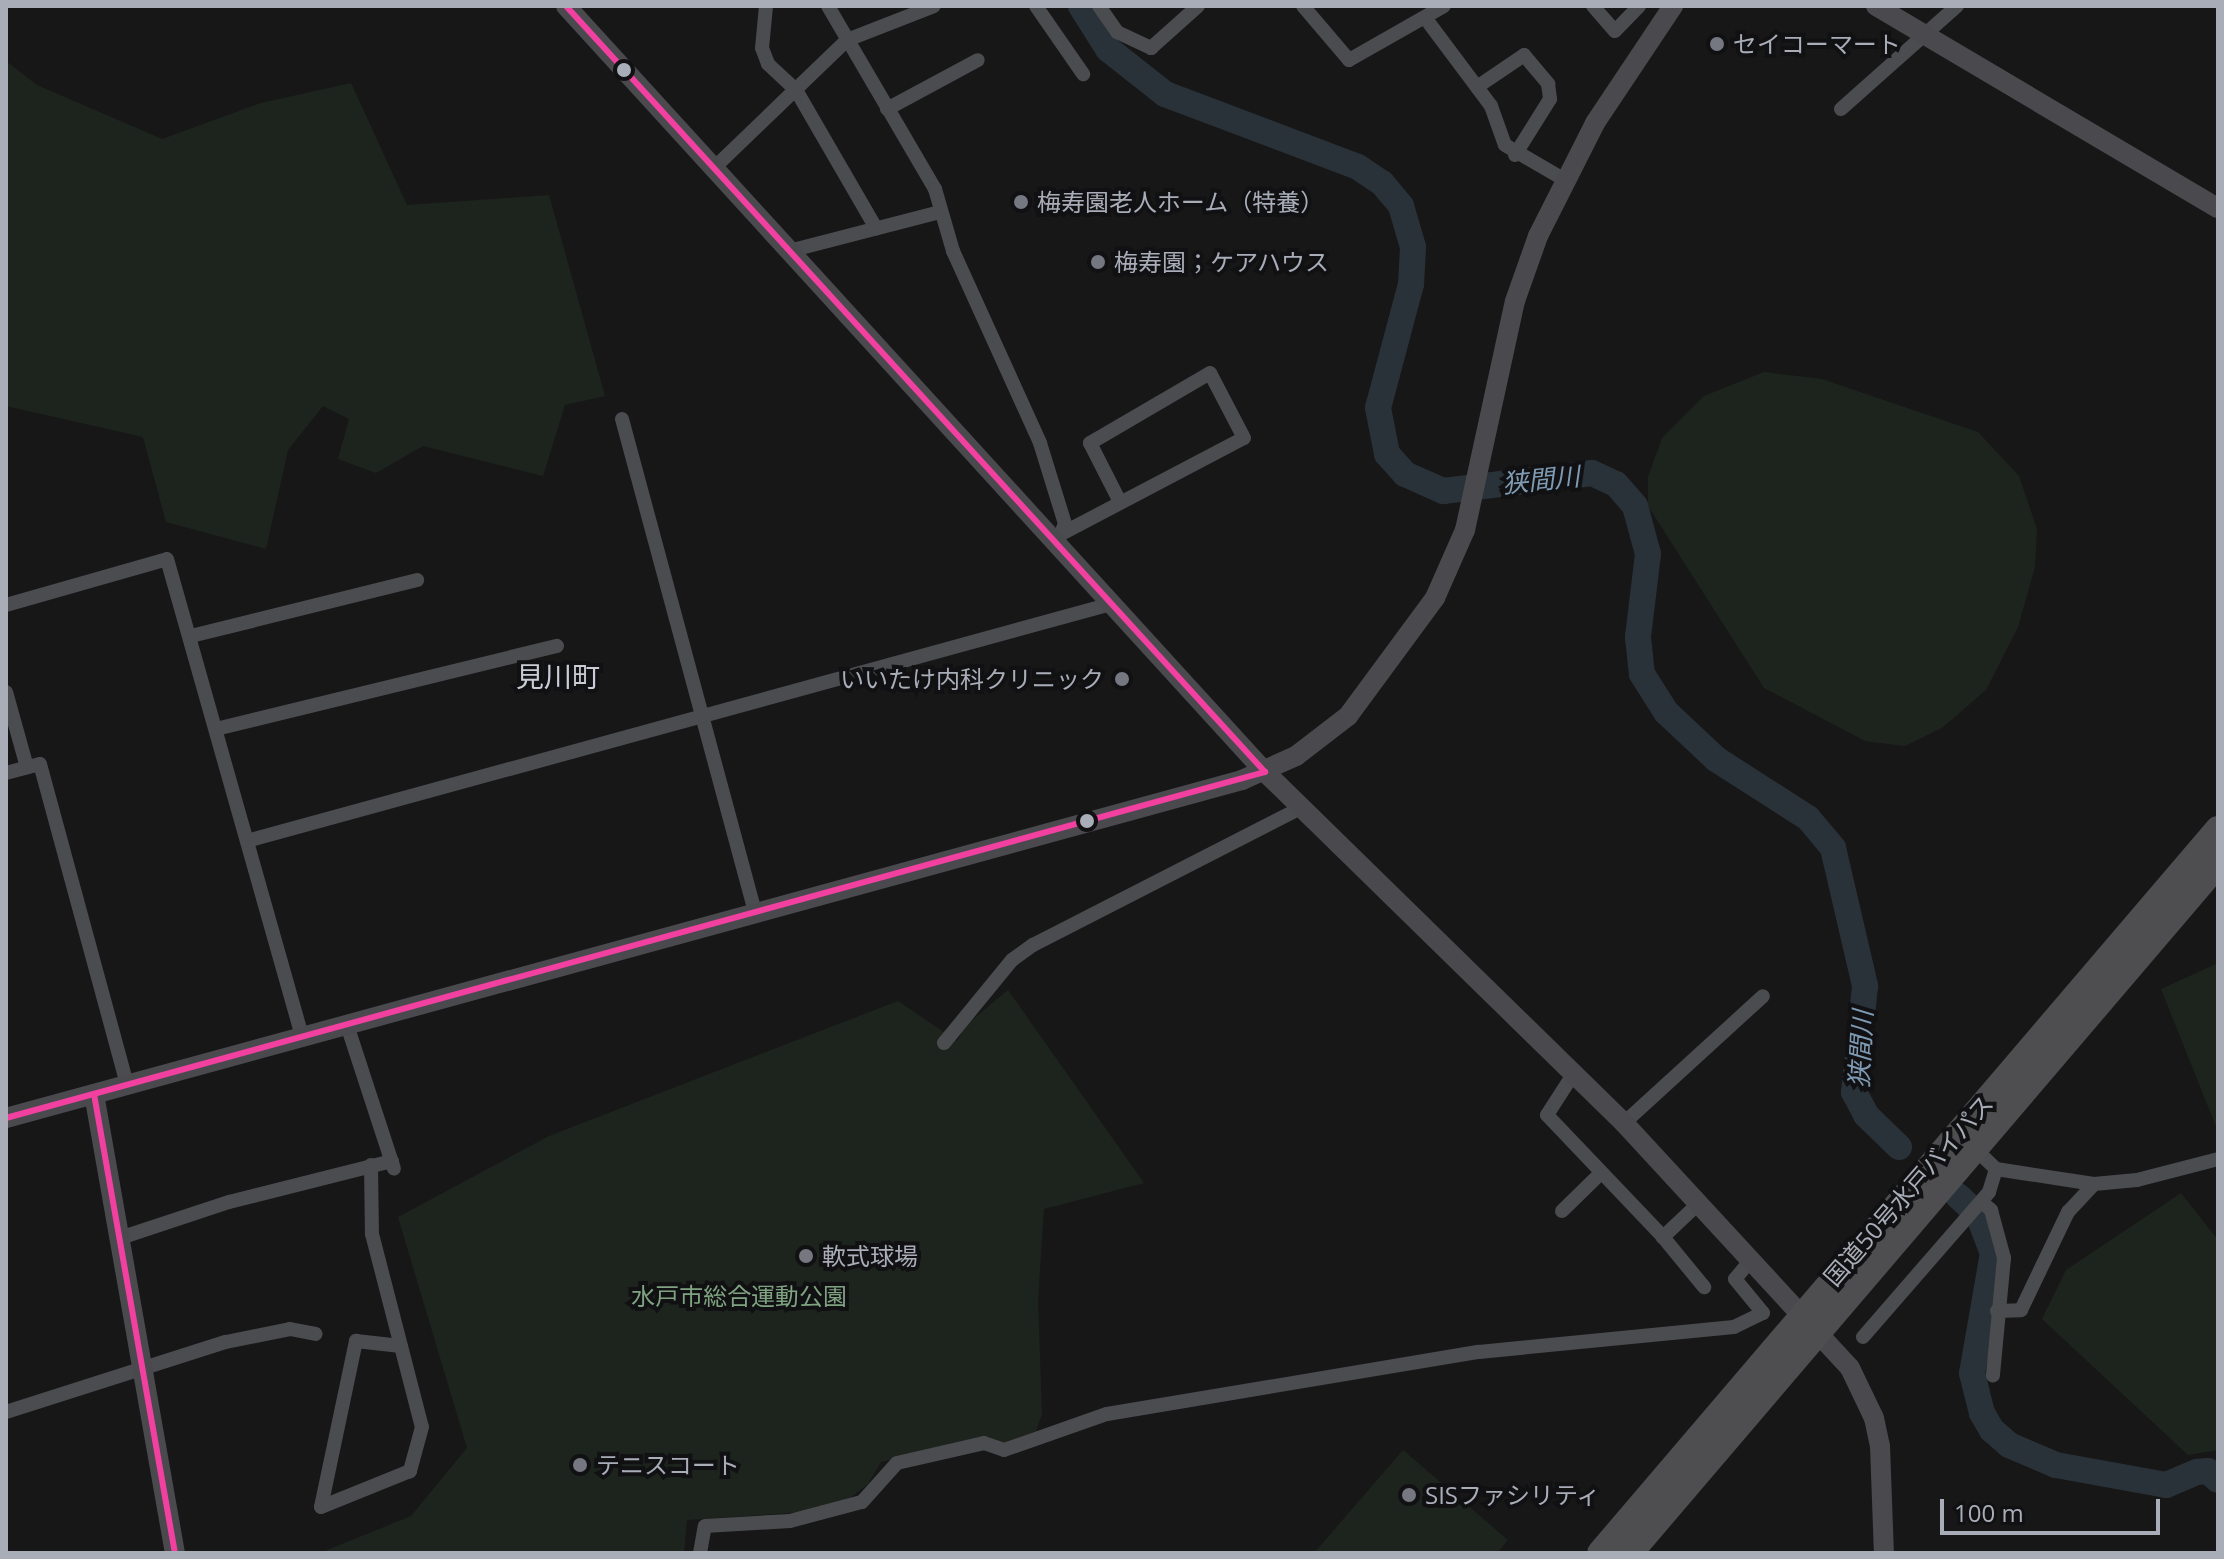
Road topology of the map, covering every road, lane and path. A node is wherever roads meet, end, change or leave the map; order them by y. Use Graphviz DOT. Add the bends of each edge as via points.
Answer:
graph roads {
  1 [pos="566,6"];
  2 [pos="766,6"];
  3 [pos="828,6"];
  4 [pos="934,6"];
  5 [pos="1036,6"];
  6 [pos="1099,6"];
  7 [pos="1198,6"];
  8 [pos="1303,6"];
  9 [pos="1444,6"];
  10 [pos="1593,6"];
  11 [pos="1639,6"];
  12 [pos="1673,6"];
  13 [pos="1957,6"];
  14 [pos="1886,9"];
  15 [pos="1426,19"];
  16 [pos="1926,35"];
  17 [pos="847,40"];
  18 [pos="978,60"];
  19 [pos="1083,74"];
  20 [pos="1477,87"];
  21 [pos="796,90"];
  22 [pos="887,109"];
  23 [pos="1841,109"];
  24 [pos="1515,155"];
  25 [pos="714,168"];
  26 [pos="1565,180"];
  27 [pos="2218,208"];
  28 [pos="940,212"];
  29 [pos="876,228"];
  30 [pos="789,251"];
  31 [pos="622,419"];
  32 [pos="1120,502"];
  33 [pos="1059,538"];
  34 [pos="417,580"];
  35 [pos="1111,604"];
  36 [pos="6,605"];
  37 [pos="191,636"];
  38 [pos="557,646"];
  39 [pos="6,692"];
  40 [pos="700,717"];
  41 [pos="216,729"];
  42 [pos="27,767"];
  43 [pos="1265,772"];
  44 [pos="6,773"];
  45 [pos="1301,808"];
  46 [pos="2218,829"];
  47 [pos="247,841"];
  48 [pos="2218,864"];
  49 [pos="755,912"];
  50 [pos="1763,996"];
  51 [pos="347,1025"];
  52 [pos="302,1036"];
  53 [pos="944,1043"];
  54 [pos="1574,1073"];
  55 [pos="127,1085"];
  56 [pos="94,1094"];
  57 [pos="6,1118"];
  58 [pos="1624,1123"];
  59 [pos="1975,1149"];
  60 [pos="2218,1159"];
  61 [pos="371,1165"];
  62 [pos="1996,1169"];
  63 [pos="1601,1173"];
  64 [pos="2094,1184"];
  65 [pos="1699,1203"];
  66 [pos="1983,1203"];
  67 [pos="1562,1211"];
  68 [pos="1663,1237"];
  69 [pos="120,1238"];
  70 [pos="1750,1261"];
  71 [pos="1704,1287"];
  72 [pos="1997,1311"];
  73 [pos="1800,1315"];
  74 [pos="1819,1333"];
  75 [pos="316,1334"];
  76 [pos="1863,1337"];
  77 [pos="401,1346"];
  78 [pos="142,1368"];
  79 [pos="1993,1375"];
  80 [pos="6,1412"];
  81 [pos="171,1552"];
  82 [pos="700,1553"];
  83 [pos="1600,1553"];
  84 [pos="1630,1553"];
  85 [pos="1884,1553"];
  1 -- 25 [label="street"];
  2 -- 21 [label="street" via="762,48 768,64"];
  3 -- 17 [label="street"];
  4 -- 17 [label="street"];
  5 -- 19 [label="street"];
  6 -- 7 [label="street" via="1117,32 1151,48"];
  8 -- 15 [label="street" via="1349,60"];
  9 -- 15 [label="street"];
  10 -- 11 [label="street" via="1615,31"];
  12 -- 26 [label="street"];
  13 -- 16 [label="street"];
  14 -- 16 [label="street"];
  15 -- 20 [label="street"];
  16 -- 23 [label="street"];
  16 -- 27 [label="street"];
  17 -- 21 [label="street"];
  17 -- 22 [label="street"];
  18 -- 22 [label="street"];
  20 -- 24 [label="street"];
  20 -- 24 [label="street" via="1524,55 1548,84 1550,99"];
  21 -- 25 [label="street"];
  21 -- 29 [label="street"];
  22 -- 28 [label="street" via="935,189"];
  24 -- 26 [label="street"];
  25 -- 30 [label="street"];
  26 -- 43 [label="street" via="1515,301 1465,530 1435,598 1375,684 1326,735"];
  28 -- 29 [label="street"];
  28 -- 33 [label="street" via="1040,443 1065,524"];
  29 -- 30 [label="street"];
  30 -- 33 [label="street"];
  31 -- 40 [label="street"];
  32 -- 32 [label="street" via="1244,438 1210,373 1090,443"];
  32 -- 33 [label="street"];
  33 -- 35 [label="street"];
  34 -- 37 [label="street"];
  35 -- 40 [label="street"];
  35 -- 43 [label="street"];
  36 -- 37 [label="street" via="167,559"];
  37 -- 41 [label="street"];
  38 -- 41 [label="street"];
  39 -- 42 [label="street"];
  40 -- 47 [label="street"];
  40 -- 49 [label="street"];
  41 -- 47 [label="street"];
  42 -- 44 [label="street"];
  42 -- 55 [label="street" via="40,764"];
  43 -- 45 [label="street"];
  43 -- 49 [label="street"];
  45 -- 53 [label="street" via="1033,945 1012,960"];
  45 -- 54 [label="street"];
  46 -- 73 [label="highway, 国道50号水戸バイパス"];
  47 -- 52 [label="street"];
  48 -- 59 [label="highway, 国道50号水戸バイパス"];
  49 -- 51 [label="street"];
  50 -- 58 [label="street"];
  51 -- 52 [label="street"];
  51 -- 61 [label="street" via="393,1165"];
  52 -- 55 [label="street"];
  54 -- 58 [label="street"];
  54 -- 63 [label="street" via="1547,1115"];
  55 -- 56 [label="street"];
  56 -- 57 [label="street"];
  56 -- 69 [label="street"];
  58 -- 65 [label="street"];
  59 -- 62 [label="street"];
  59 -- 74 [label="highway, 国道50号水戸バイパス"];
  60 -- 64 [label="street" via="2137,1180"];
  61 -- 69 [label="street" via="229,1202"];
  61 -- 77 [label="street" via="372,1234"];
  62 -- 64 [label="street"];
  62 -- 66 [label="street"];
  63 -- 67 [label="street"];
  63 -- 68 [label="street"];
  64 -- 72 [label="street" via="2068,1212 2021,1310"];
  65 -- 68 [label="street"];
  65 -- 70 [label="street"];
  66 -- 72 [label="street" via="1991,1210 2004,1258"];
  66 -- 76 [label="street"];
  68 -- 71 [label="street"];
  69 -- 78 [label="street"];
  70 -- 73 [label="street"];
  70 -- 82 [label="street" via="1735,1279 1763,1313 1734,1327 1479,1352 1107,1414 1004,1450 984,1443 897,1463 862,1502 790,1521 705,1526"];
  72 -- 79 [label="street"];
  73 -- 74 [label="street"];
  73 -- 83 [label="highway, 国道50号水戸バイパス"];
  74 -- 84 [label="highway, 国道50号水戸バイパス"];
  74 -- 85 [label="street" via="1850,1368 1874,1418 1883,1471"];
  75 -- 78 [label="street" via="290,1329"];
  77 -- 77 [label="street" via="422,1427 410,1471 321,1507 356,1341"];
  78 -- 80 [label="street"];
  78 -- 81 [label="street"];
}
